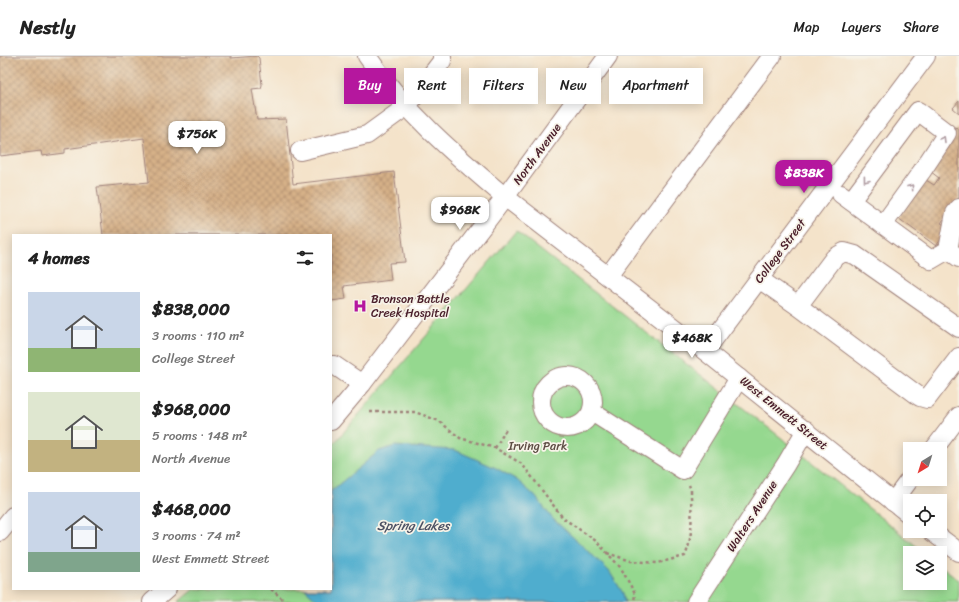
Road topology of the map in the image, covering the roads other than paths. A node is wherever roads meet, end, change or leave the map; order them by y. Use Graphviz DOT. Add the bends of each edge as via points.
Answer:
graph roads {
  1 [pos="367,56"];
  2 [pos="442,56"];
  3 [pos="608,56"];
  4 [pos="772,56"];
  5 [pos="926,56"];
  6 [pos="897,94"];
  7 [pos="407,106"];
  8 [pos="918,111"];
  9 [pos="300,151"];
  10 [pos="830,185"];
  11 [pos="505,197"];
  12 [pos="851,201"];
  13 [pos="959,208"];
  14 [pos="890,229"];
  15 [pos="949,254"];
  16 [pos="608,276"];
  17 [pos="759,279"];
  18 [pos="798,306"];
  19 [pos="959,328"];
  20 [pos="706,351"];
  21 [pos="959,357"];
  22 [pos="332,365"];
  23 [pos="739,378"];
  24 [pos="362,384"];
  25 [pos="592,412"];
  26 [pos="959,416"];
  27 [pos="332,420"];
  28 [pos="806,430"];
  29 [pos="939,442"];
  30 [pos="905,486"];
  31 [pos="893,502"];
  32 [pos="903,510"];
  33 [pos="12,517"];
  34 [pos="0,532"];
  35 [pos="940,538"];
  36 [pos="959,552"];
  37 [pos="166,590"];
  38 [pos="152,602"];
  39 [pos="696,602"];
  1 -- 7 [label="street, West Emmett Street"];
  2 -- 7 [label="street" via="442,61"];
  3 -- 11 [label="street, North Avenue"];
  4 -- 16 [label="street"];
  5 -- 6 [label="street, College Street"];
  6 -- 8 [label="street"];
  6 -- 10 [label="street, College Street"];
  7 -- 9 [label="street" via="367,135"];
  7 -- 11 [label="street, West Emmett Street" via="456,155"];
  8 -- 12 [label="street, one-way"];
  14 -- 8 [label="street, one-way" via="922,171 947,133"];
  10 -- 12 [label="street"];
  10 -- 17 [label="street, College Street"];
  11 -- 16 [label="street, West Emmett Street"];
  11 -- 24 [label="street, North Avenue"];
  12 -- 14 [label="street"];
  13 -- 15 [label="street" via="955,214"];
  14 -- 15 [label="street" via="931,260"];
  16 -- 20 [label="street, West Emmett Street"];
  17 -- 18 [label="street"];
  17 -- 20 [label="street, College Street"];
  18 -- 19 [label="street" via="834,258 844,252 854,255"];
  18 -- 21 [label="street" via="920,397 928,399"];
  20 -- 23 [label="street, West Emmett Street"];
  22 -- 24 [label="street"];
  23 -- 25 [label="street" via="683,470"];
  23 -- 28 [label="street, West Emmett Street"];
  24 -- 27 [label="street, North Avenue"];
  26 -- 29 [label="street"];
  28 -- 31 [label="street, West Emmett Street"];
  28 -- 39 [label="street, Walters Avenue"];
  30 -- 31 [label="street"];
  31 -- 32 [label="street, West Emmett Street"];
  33 -- 34 [label="street"];
  35 -- 36 [label="street"];
  37 -- 38 [label="street"];
}
